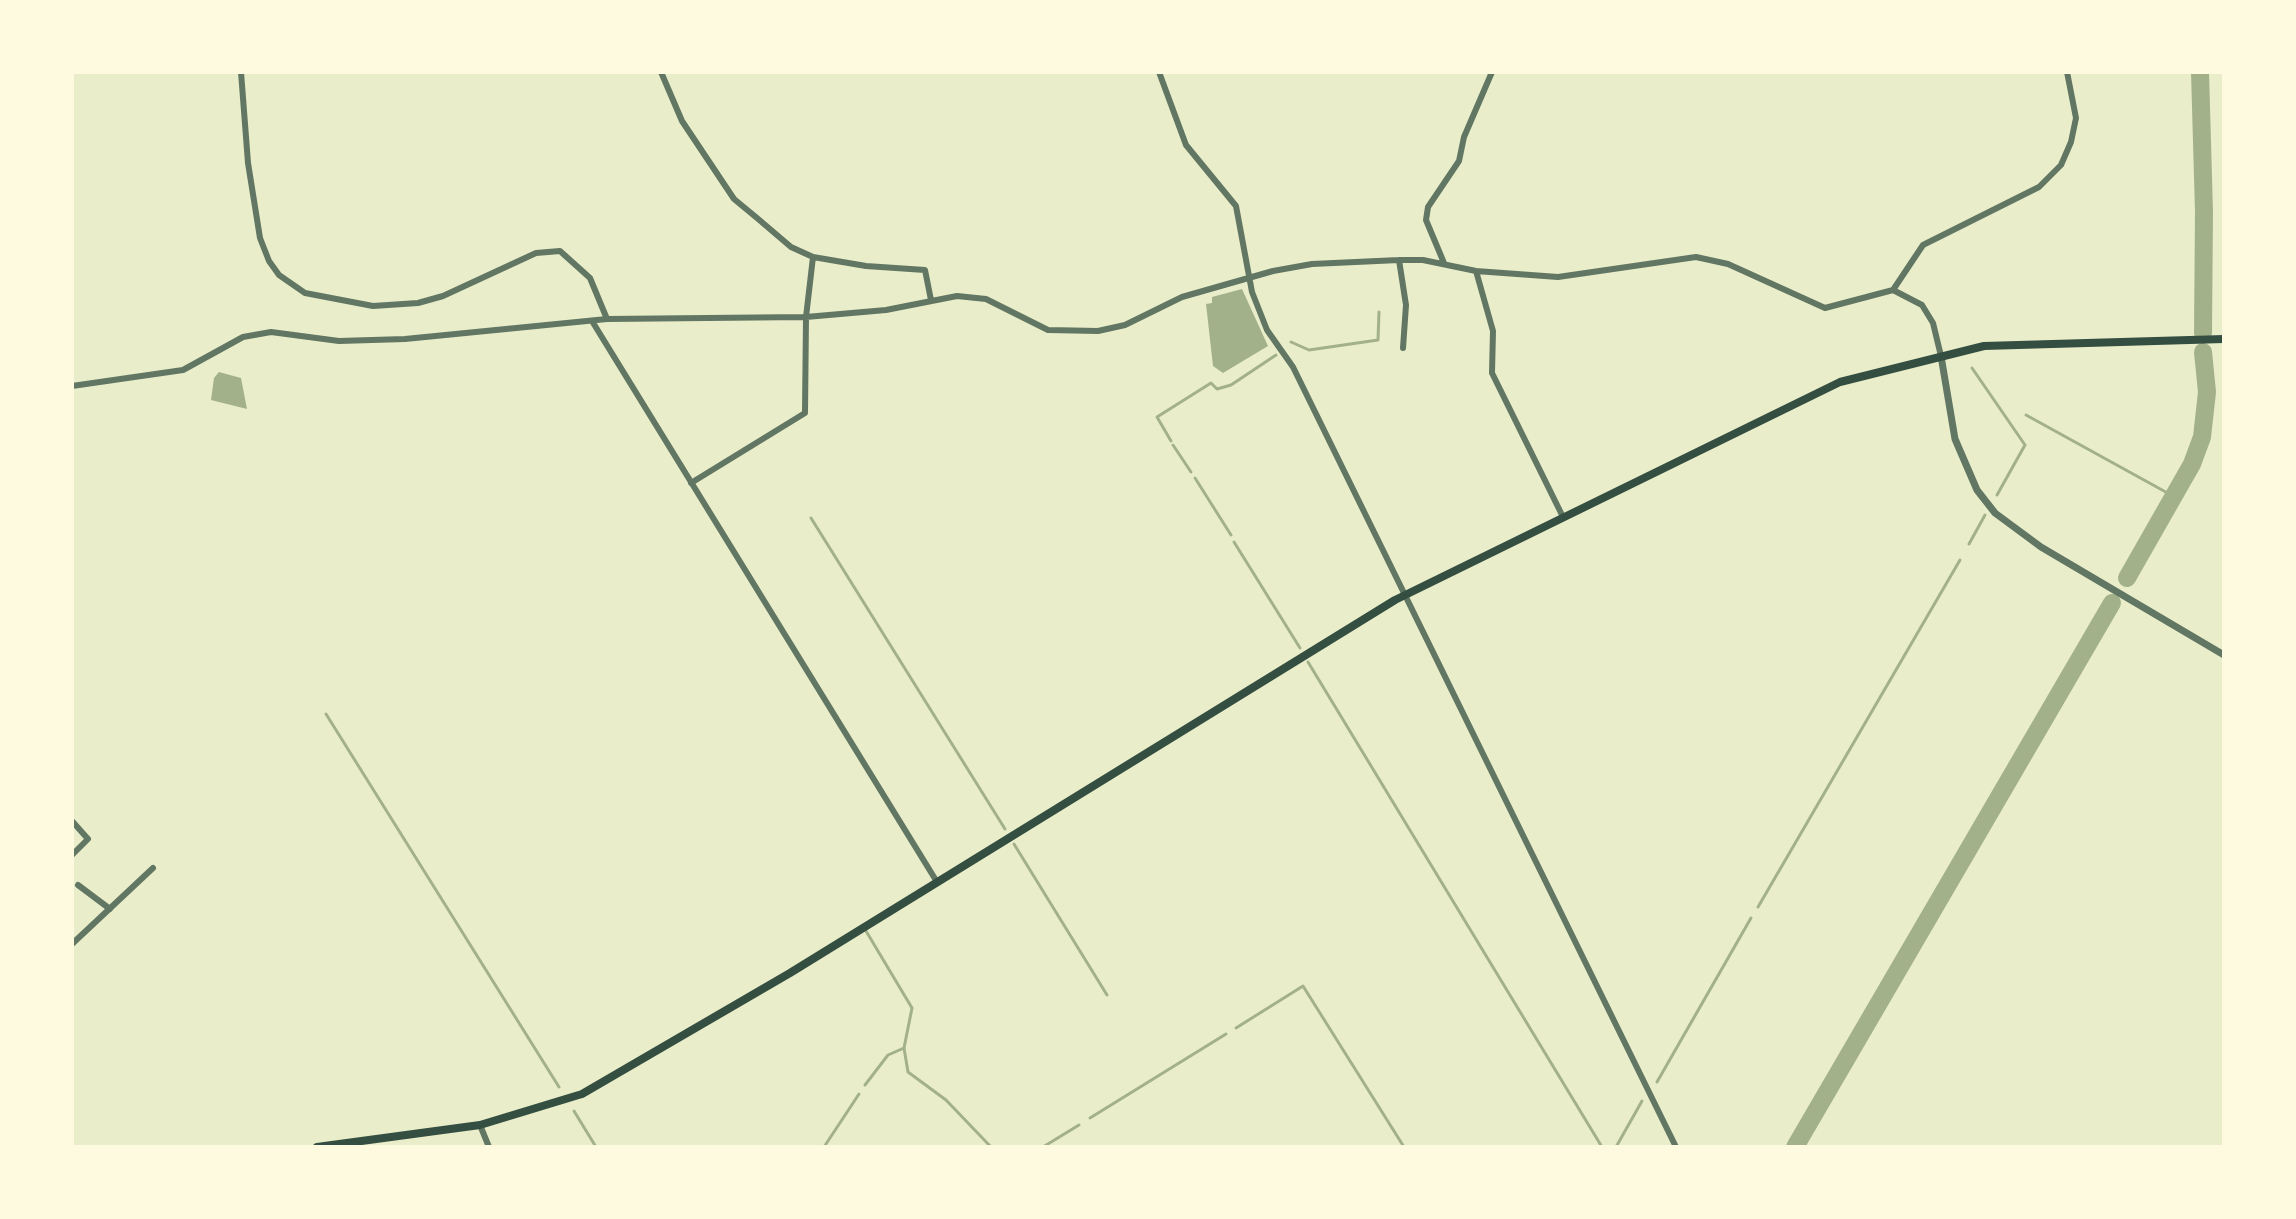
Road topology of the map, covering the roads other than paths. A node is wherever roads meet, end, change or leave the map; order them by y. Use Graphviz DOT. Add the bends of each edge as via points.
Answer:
graph roads {
  1 [pos="241,72"];
  2 [pos="661,72"];
  3 [pos="1159,72"];
  4 [pos="1492,72"];
  5 [pos="2067,72"];
  6 [pos="813,257"];
  7 [pos="1399,260"];
  8 [pos="1444,263"];
  9 [pos="1476,271"];
  10 [pos="1249,278"];
  11 [pos="1893,290"];
  12 [pos="931,300"];
  13 [pos="806,317"];
  14 [pos="607,319"];
  15 [pos="592,321"];
  16 [pos="2224,339"];
  17 [pos="1403,348"];
  18 [pos="1941,356"];
  19 [pos="72,386"];
  20 [pos="691,483"];
  21 [pos="1563,517"];
  22 [pos="1406,595"];
  23 [pos="2224,655"];
  24 [pos="72,821"];
  25 [pos="72,855"];
  26 [pos="153,868"];
  27 [pos="937,882"];
  28 [pos="78,885"];
  29 [pos="110,909"];
  30 [pos="72,944"];
  31 [pos="480,1125"];
  32 [pos="317,1147"];
  33 [pos="489,1147"];
  34 [pos="1676,1147"];
  1 -- 14 [label="street" via="260,238 279,275 305,293 373,306 418,303 536,253 560,251 590,278"];
  2 -- 6 [label="street" via="682,121 734,199 791,247"];
  3 -- 10 [label="street" via="1186,145 1236,206"];
  4 -- 8 [label="street" via="1459,161 1428,207 1426,220"];
  5 -- 11 [label="street" via="2076,118 2061,165 2039,187 1923,245"];
  6 -- 12 [label="street" via="925,270"];
  6 -- 13 [label="street"];
  7 -- 8 [label="street"];
  7 -- 10 [label="street" via="1312,264"];
  7 -- 17 [label="street" via="1406,305"];
  8 -- 9 [label="street"];
  9 -- 11 [label="street" via="1558,277 1696,257 1728,264 1825,308"];
  9 -- 21 [label="street" via="1493,331 1492,373"];
  10 -- 12 [label="street" via="1182,297 1125,325 1086,332 1048,330 986,299"];
  10 -- 22 [label="street" via="1267,330 1293,367"];
  11 -- 18 [label="street" via="1922,305 1933,323"];
  12 -- 13 [label="street"];
  13 -- 14 [label="street"];
  13 -- 20 [label="street" via="805,413"];
  14 -- 15 [label="street"];
  15 -- 19 [label="street" via="405,339 339,341 271,332 243,337 183,370"];
  15 -- 20 [label="street"];
  16 -- 18 [label="main road" via="1984,346"];
  18 -- 21 [label="main road" via="1840,382"];
  18 -- 23 [label="street" via="1955,439 1977,490 1995,513 2041,547"];
  20 -- 27 [label="street"];
  21 -- 22 [label="main road"];
  22 -- 27 [label="main road"];
  22 -- 34 [label="street"];
  24 -- 25 [label="street" via="88,839"];
  26 -- 29 [label="street"];
  27 -- 31 [label="main road" via="582,1094"];
  28 -- 29 [label="street"];
  29 -- 30 [label="street"];
  31 -- 32 [label="main road"];
  31 -- 33 [label="street"];
}
